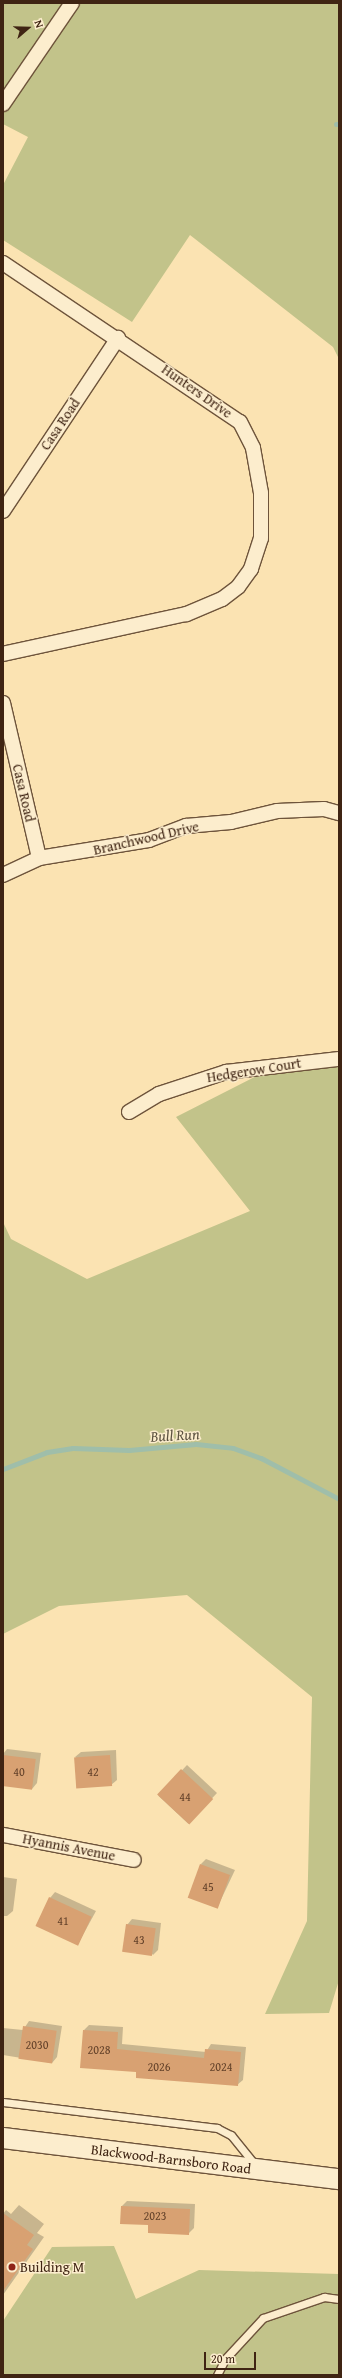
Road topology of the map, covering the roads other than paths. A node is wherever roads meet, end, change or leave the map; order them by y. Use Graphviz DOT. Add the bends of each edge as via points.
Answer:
graph roads {
  1 [pos="72,3"];
  2 [pos="3,104"];
  3 [pos="3,263"];
  4 [pos="118,338"];
  5 [pos="3,511"];
  6 [pos="3,654"];
  7 [pos="3,704"];
  8 [pos="339,814"];
  9 [pos="39,858"];
  10 [pos="3,875"];
  11 [pos="339,1059"];
  12 [pos="129,1112"];
  13 [pos="3,1835"];
  14 [pos="134,1860"];
  15 [pos="3,2102"];
  16 [pos="3,2138"];
  17 [pos="267,2170"];
  18 [pos="339,2179"];
  19 [pos="339,2299"];
  20 [pos="217,2375"];
  1 -- 2 [label="street"];
  3 -- 4 [label="street, Hunters Drive"];
  4 -- 5 [label="street, Casa Road"];
  4 -- 6 [label="street, Hunters Drive" via="240,422 253,448 261,493 261,538 251,569 238,587 222,599 186,614"];
  7 -- 9 [label="street, Casa Road"];
  8 -- 9 [label="street, Branchwood Drive" via="324,810 277,811 231,822 186,826 149,840 73,855"];
  9 -- 10 [label="street, Branchwood Drive"];
  11 -- 12 [label="street, Hedgerow Court" via="226,1072 159,1094"];
  13 -- 14 [label="street, Hyannis Avenue"];
  15 -- 17 [label="lane" via="217,2128 231,2135 251,2162"];
  16 -- 17 [label="main road, Blackwood-Barnsboro Road"];
  17 -- 18 [label="main road, Blackwood-Barnsboro Road"];
  19 -- 20 [label="lane" via="324,2297 263,2318 225,2359"];
}
